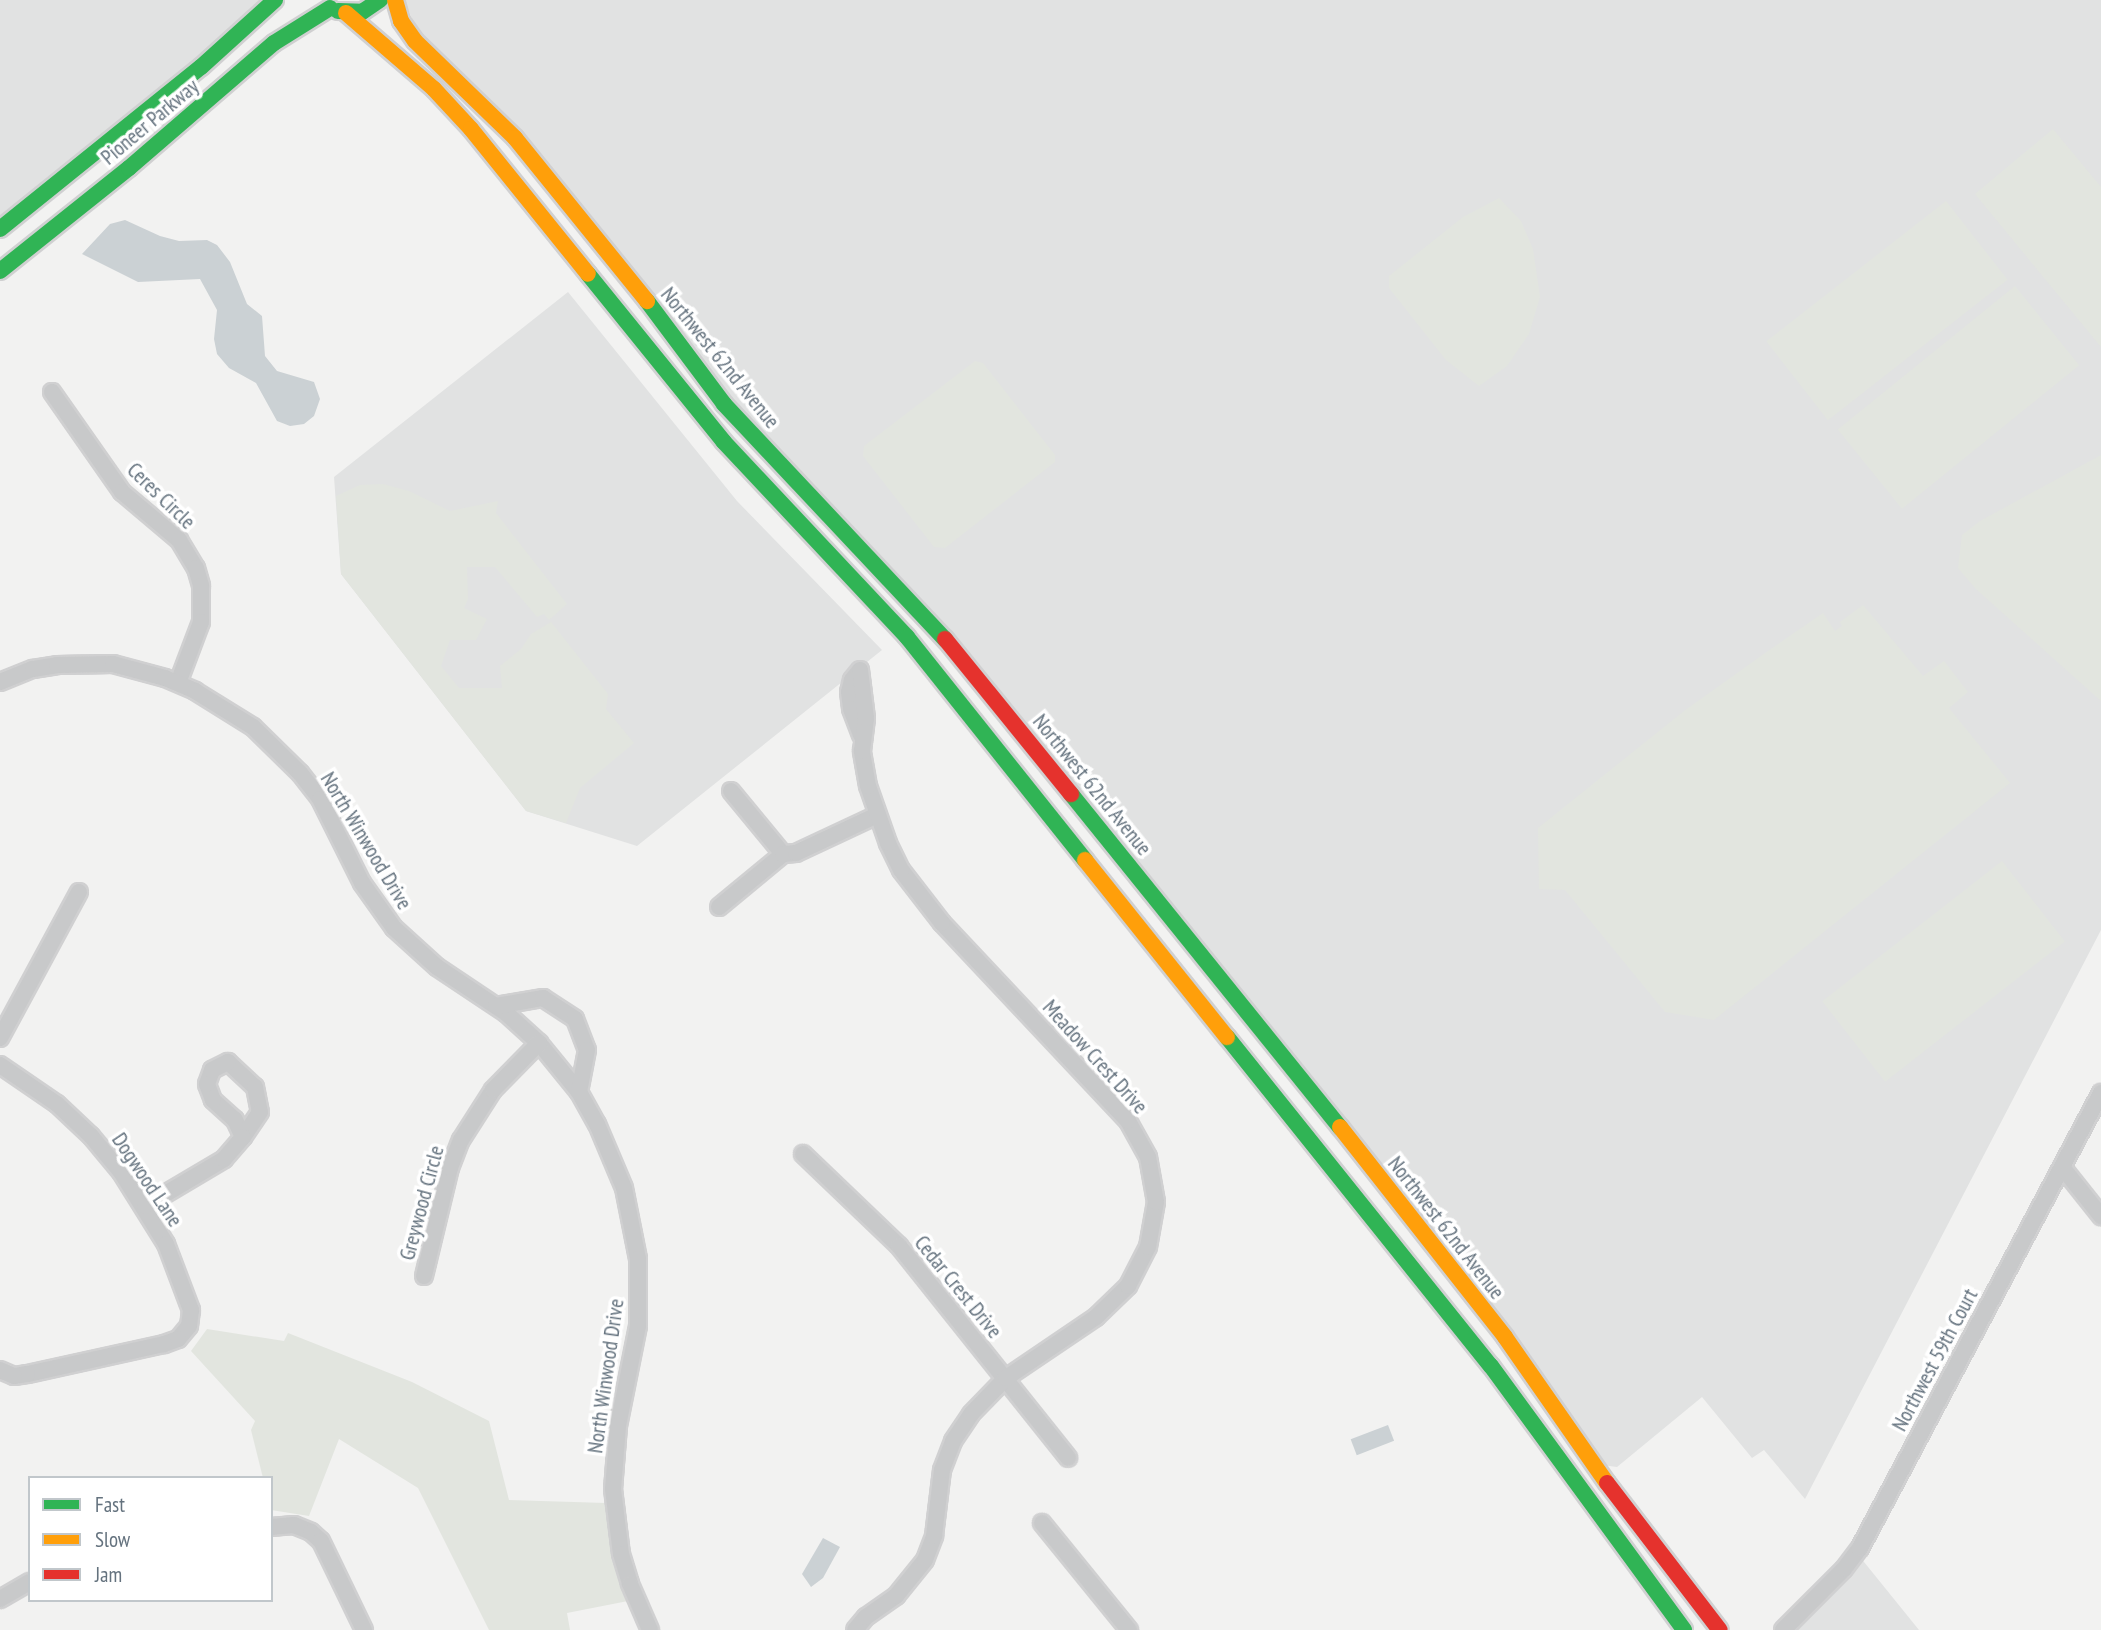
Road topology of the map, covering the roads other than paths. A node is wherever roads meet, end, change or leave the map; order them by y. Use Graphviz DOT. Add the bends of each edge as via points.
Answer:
graph roads {
  1 [pos="275,0"];
  2 [pos="380,0"];
  3 [pos="395,0"];
  4 [pos="332,7"];
  5 [pos="0,229"];
  6 [pos="0,271"];
  7 [pos="52,392"];
  8 [pos="1,680"];
  9 [pos="178,683"];
  10 [pos="861,735"];
  11 [pos="731,791"];
  12 [pos="877,815"];
  13 [pos="783,854"];
  14 [pos="79,892"];
  15 [pos="719,907"];
  16 [pos="496,1006"];
  17 [pos="0,1038"];
  18 [pos="539,1043"];
  19 [pos="0,1065"];
  20 [pos="579,1092"];
  21 [pos="2101,1093"];
  22 [pos="243,1137"];
  23 [pos="803,1154"];
  24 [pos="2062,1167"];
  25 [pos="145,1206"];
  26 [pos="2101,1216"];
  27 [pos="424,1276"];
  28 [pos="0,1370"];
  29 [pos="1006,1378"];
  30 [pos="1068,1458"];
  31 [pos="1042,1523"];
  32 [pos="273,1527"];
  33 [pos="28,1583"];
  34 [pos="0,1599"];
  35 [pos="364,1630"];
  36 [pos="650,1630"];
  37 [pos="855,1630"];
  38 [pos="1129,1630"];
  39 [pos="1684,1630"];
  40 [pos="1720,1630"];
  41 [pos="1783,1630"];
  1 -- 5 [label="street, Pioneer Parkway" via="201,67"];
  2 -- 4 [label="street, Pioneer Parkway" via="362,12"];
  3 -- 40 [label="street, Northwest 62nd Avenue" via="401,21 415,41 515,138 617,262 724,404 930,620 1266,1032 1505,1337 1635,1523"];
  4 -- 6 [label="street, Pioneer Parkway" via="274,43"];
  4 -- 39 [label="street" via="434,89 471,129 724,442 906,637 1491,1366"];
  7 -- 9 [label="street, Ceres Circle" via="121,492 179,540 196,568 201,622"];
  8 -- 9 [label="street, North Winwood Drive" via="33,669 81,663 113,664"];
  9 -- 16 [label="street, North Winwood Drive" via="225,707 278,748 320,799 362,883 394,929 438,967"];
  10 -- 12 [label="street, Meadow Crest Drive"];
  11 -- 13 [label="street"];
  12 -- 13 [label="street" via="796,853"];
  12 -- 29 [label="street, Meadow Crest Drive" via="898,863 920,897 1123,1115 1139,1138 1154,1180 1151,1236 1128,1286 1096,1317"];
  13 -- 15 [label="street"];
  14 -- 17 [label="street"];
  16 -- 18 [label="street, North Winwood Drive"];
  16 -- 20 [label="street" via="543,998 575,1019 587,1049"];
  18 -- 20 [label="street, North Winwood Drive"];
  18 -- 27 [label="street, Greywood Circle" via="493,1090 461,1140"];
  19 -- 25 [label="street, Dogwood Lane" via="57,1104 91,1136"];
  20 -- 36 [label="street, North Winwood Drive" via="616,1166 638,1259 638,1326 618,1426 613,1489 621,1554"];
  21 -- 24 [label="street, Northwest 59th Court"];
  22 -- 25 [label="street" via="225,1159"];
  23 -- 29 [label="street, Cedar Crest Drive" via="899,1246"];
  24 -- 26 [label="street"];
  24 -- 41 [label="street, Northwest 59th Court" via="1860,1548"];
  25 -- 28 [label="street, Dogwood Lane" via="166,1244 191,1310 188,1326 178,1339 27,1374 14,1376"];
  29 -- 30 [label="street, Cedar Crest Drive"];
  29 -- 37 [label="street, Meadow Crest Drive" via="971,1414 954,1440 942,1470 934,1536 925,1560 896,1596"];
  31 -- 38 [label="street"];
  32 -- 35 [label="street" via="294,1525 321,1541"];
  33 -- 34 [label="street"];
}
